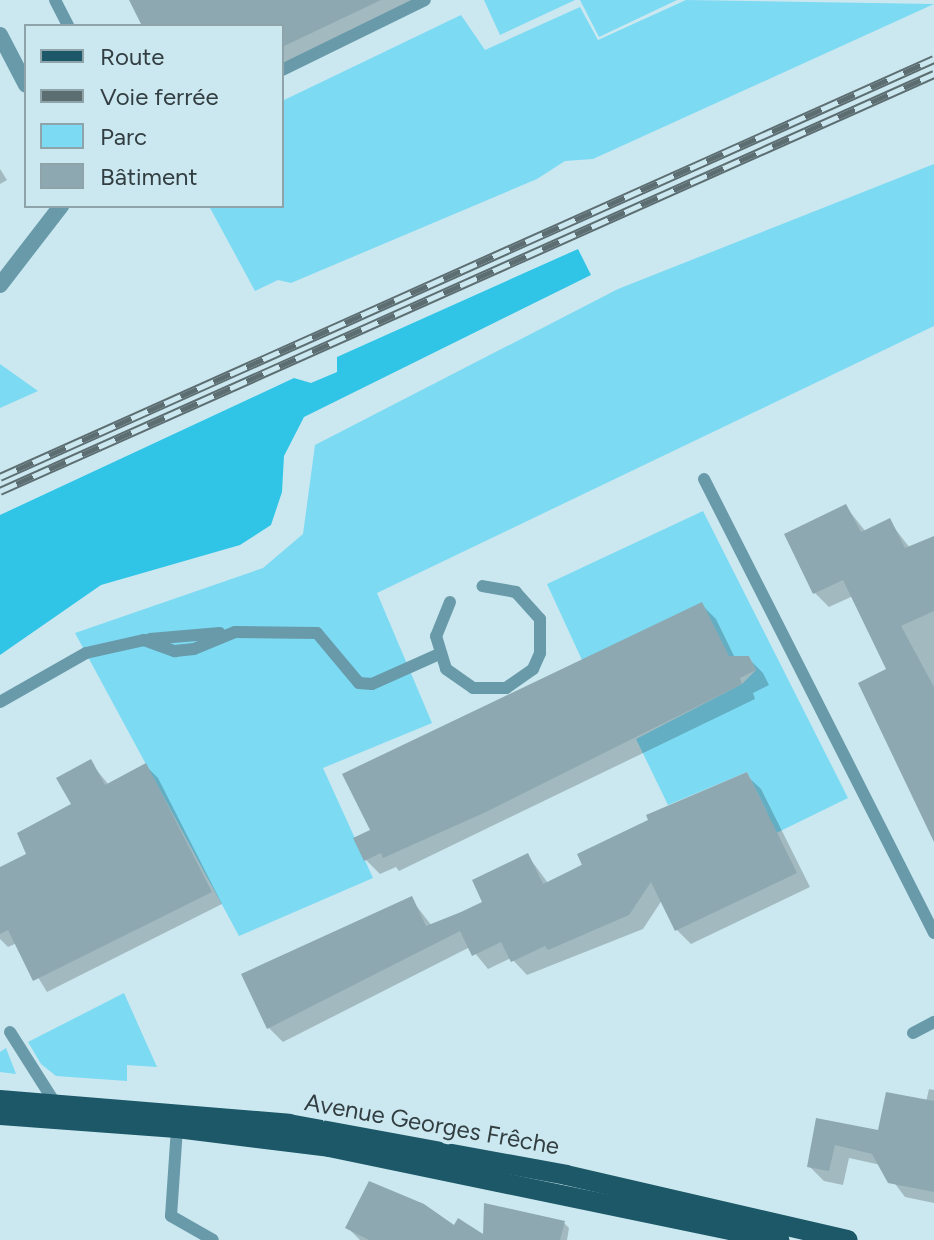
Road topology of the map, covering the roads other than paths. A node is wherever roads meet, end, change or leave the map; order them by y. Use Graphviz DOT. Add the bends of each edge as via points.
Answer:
graph roads {
  1 [pos="55,0"];
  2 [pos="425,0"];
  3 [pos="67,24"];
  4 [pos="0,35"];
  5 [pos="284,69"];
  6 [pos="24,81"];
  7 [pos="59,208"];
  8 [pos="0,285"];
  9 [pos="704,479"];
  10 [pos="483,586"];
  11 [pos="450,602"];
  12 [pos="439,654"];
  13 [pos="0,702"];
  14 [pos="934,933"];
  15 [pos="934,1022"];
  16 [pos="10,1032"];
  17 [pos="913,1033"];
  18 [pos="0,1100"];
  19 [pos="55,1103"];
  20 [pos="0,1115"];
  21 [pos="177,1128"];
  22 [pos="213,1240"];
  23 [pos="779,1240"];
  24 [pos="848,1240"];
  1 -- 3 [label="lane"];
  2 -- 5 [label="lane"];
  4 -- 6 [label="street"];
  7 -- 8 [label="street"];
  9 -- 14 [label="lane"];
  10 -- 12 [label="lane" via="499,585 530,603 543,637 533,669 506,688 473,688 446,669"];
  11 -- 12 [label="lane" via="440,618"];
  12 -- 13 [label="lane" via="372,684 359,683 317,633 235,632 175,651 144,640 86,653"];
  15 -- 17 [label="lane"];
  16 -- 19 [label="lane"];
  18 -- 19 [label="main road, Avenue Georges Frêche"];
  19 -- 24 [label="main road, Avenue Georges Frêche" via="229,1116 338,1132 660,1195"];
  20 -- 21 [label="main road, Avenue Georges Frêche"];
  21 -- 22 [label="lane" via="171,1216"];
  21 -- 23 [label="main road, Avenue Georges Frêche" via="345,1150"];
}
